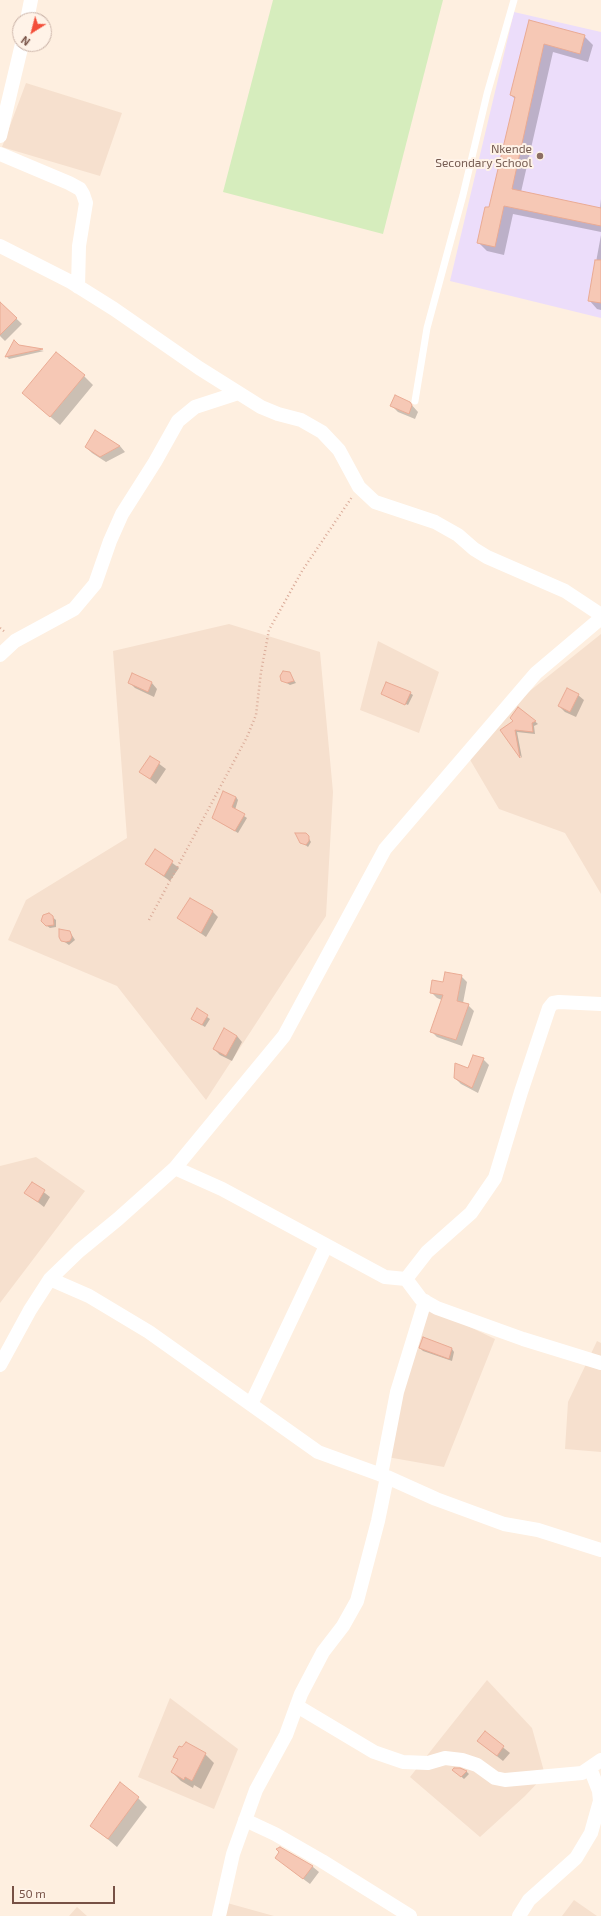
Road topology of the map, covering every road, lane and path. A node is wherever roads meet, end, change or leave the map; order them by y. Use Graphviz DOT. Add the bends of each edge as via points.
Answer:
graph roads {
  1 [pos="32,0"];
  2 [pos="514,0"];
  3 [pos="29,12"];
  4 [pos="20,52"];
  5 [pos="0,136"];
  6 [pos="0,154"];
  7 [pos="0,246"];
  8 [pos="78,287"];
  9 [pos="238,393"];
  10 [pos="415,401"];
  11 [pos="359,487"];
  12 [pos="601,616"];
  13 [pos="0,655"];
  14 [pos="149,920"];
  15 [pos="601,1004"];
  16 [pos="175,1168"];
  17 [pos="326,1246"];
  18 [pos="50,1279"];
  19 [pos="406,1279"];
  20 [pos="426,1301"];
  21 [pos="601,1363"];
  22 [pos="0,1365"];
  23 [pos="251,1404"];
  24 [pos="384,1476"];
  25 [pos="601,1550"];
  26 [pos="296,1706"];
  27 [pos="595,1764"];
  28 [pos="245,1820"];
  29 [pos="219,1916"];
  30 [pos="410,1916"];
  31 [pos="519,1916"];
  1 -- 3 [label="street"];
  2 -- 10 [label="lane" via="427,328"];
  4 -- 5 [label="street"];
  6 -- 8 [label="street" via="69,183 80,189 83,194 86,203 79,246"];
  7 -- 8 [label="street"];
  8 -- 9 [label="street"];
  9 -- 11 [label="street" via="261,407 301,420 322,432 339,450"];
  9 -- 13 [label="street" via="195,407 178,421 156,462 122,514 95,584 74,609 15,641"];
  11 -- 12 [label="street" via="375,502 435,522 458,535 487,557 566,591"];
  11 -- 14 [label="path" via="302,571 269,630 256,715 247,737"];
  12 -- 16 [label="street" via="536,673 385,849 284,1036"];
  15 -- 19 [label="street" via="559,1002 553,1003 549,1008 495,1178 471,1213 427,1252"];
  16 -- 17 [label="street" via="222,1189"];
  16 -- 18 [label="street"];
  17 -- 19 [label="street" via="385,1277"];
  17 -- 23 [label="street"];
  18 -- 22 [label="street"];
  18 -- 23 [label="street" via="89,1296 149,1332"];
  19 -- 20 [label="street" via="421,1299"];
  20 -- 21 [label="street" via="437,1308 523,1339"];
  20 -- 24 [label="street" via="397,1392"];
  23 -- 24 [label="street" via="318,1452"];
  24 -- 25 [label="street" via="436,1499 504,1524 538,1530"];
  24 -- 26 [label="street" via="378,1521 357,1600 344,1626 323,1652"];
  26 -- 27 [label="street" via="374,1752 403,1762 428,1763 445,1758 462,1760 477,1765 495,1778 505,1780 582,1773"];
  26 -- 28 [label="street" via="286,1735 264,1772"];
  27 -- 31 [label="street" via="600,1801 591,1833 576,1858 529,1900"];
  28 -- 29 [label="street" via="233,1854"];
  28 -- 30 [label="street" via="322,1860"];
}
